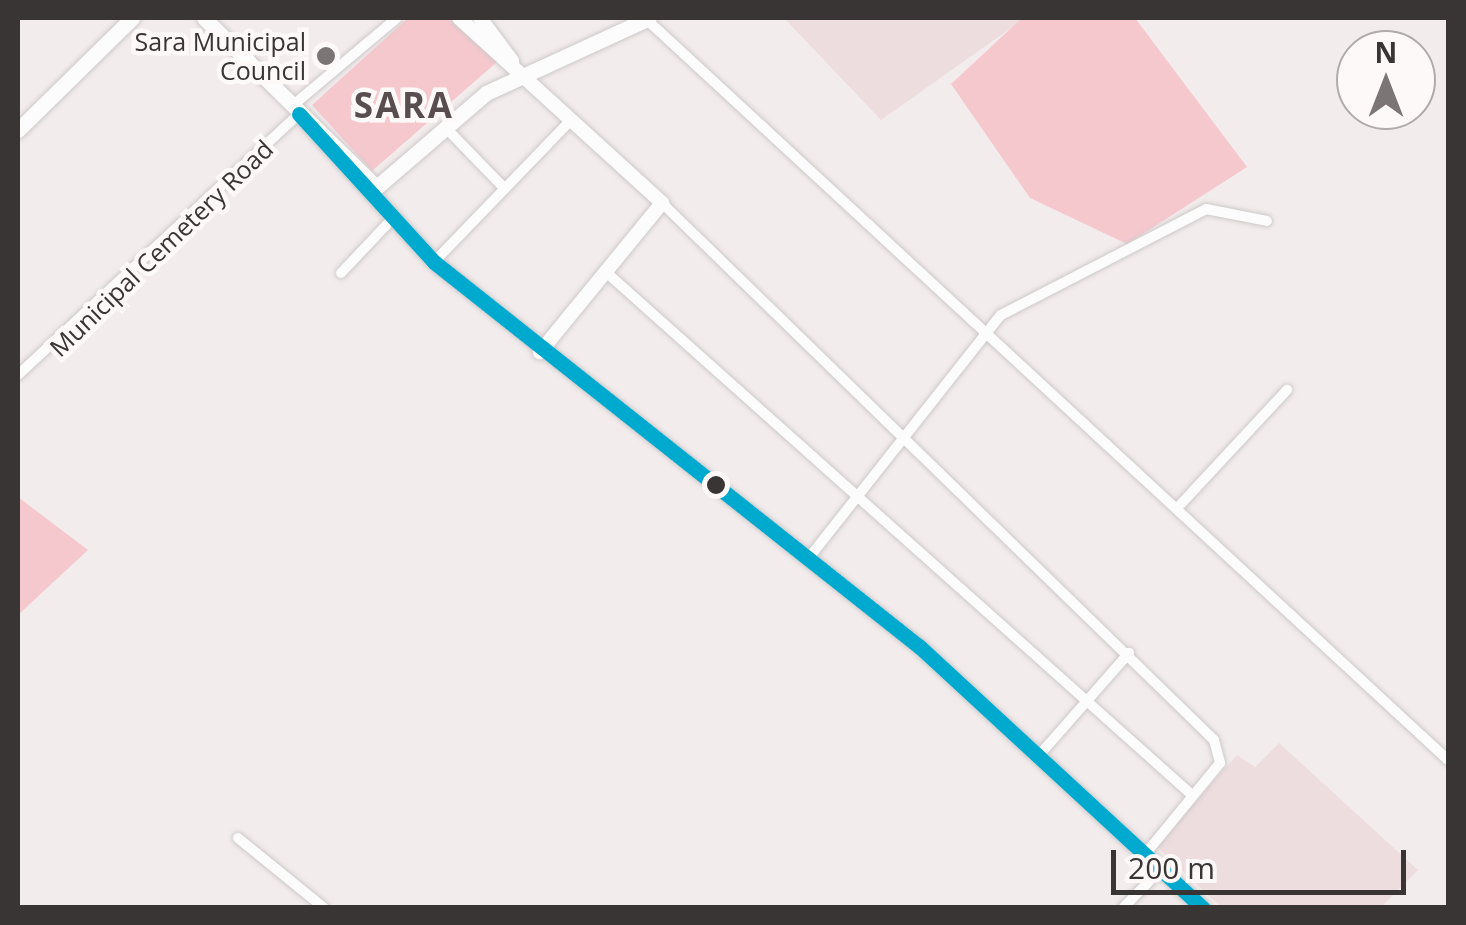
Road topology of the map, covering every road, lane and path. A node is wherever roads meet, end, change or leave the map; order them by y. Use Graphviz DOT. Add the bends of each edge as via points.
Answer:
graph roads {
  1 [pos="132,18"];
  2 [pos="204,18"];
  3 [pos="397,18"];
  4 [pos="459,18"];
  5 [pos="480,18"];
  6 [pos="647,18"];
  7 [pos="512,61"];
  8 [pos="524,73"];
  9 [pos="296,110"];
  10 [pos="572,120"];
  11 [pos="445,127"];
  12 [pos="18,130"];
  13 [pos="373,189"];
  14 [pos="505,189"];
  15 [pos="662,203"];
  16 [pos="392,219"];
  17 [pos="1267,221"];
  18 [pos="434,262"];
  19 [pos="342,273"];
  20 [pos="608,273"];
  21 [pos="985,330"];
  22 [pos="540,352"];
  23 [pos="18,375"];
  24 [pos="1287,390"];
  25 [pos="900,435"];
  26 [pos="856,491"];
  27 [pos="1181,504"];
  28 [pos="808,559"];
  29 [pos="1129,653"];
  30 [pos="1088,699"];
  31 [pos="1042,752"];
  32 [pos="1448,760"];
  33 [pos="1192,795"];
  34 [pos="238,838"];
  35 [pos="1147,852"];
  36 [pos="1163,868"];
  37 [pos="324,908"];
  38 [pos="1123,908"];
  39 [pos="1204,908"];
  1 -- 12 [label="main road"];
  2 -- 9 [label="main road"];
  3 -- 9 [label="street, Municipal Cemetery Road"];
  4 -- 7 [label="street"];
  5 -- 7 [label="street"];
  6 -- 8 [label="main road"];
  6 -- 21 [label="street"];
  7 -- 8 [label="street"];
  8 -- 10 [label="street"];
  8 -- 11 [label="main road"];
  9 -- 13 [label="main road"];
  9 -- 23 [label="street, Municipal Cemetery Road"];
  10 -- 14 [label="street"];
  10 -- 15 [label="street"];
  11 -- 13 [label="main road"];
  11 -- 14 [label="street"];
  13 -- 16 [label="main road"];
  14 -- 18 [label="street"];
  15 -- 20 [label="street"];
  15 -- 25 [label="street"];
  16 -- 18 [label="main road"];
  16 -- 19 [label="street"];
  17 -- 21 [label="street" via="1206,210"];
  18 -- 22 [label="main road"];
  20 -- 22 [label="street"];
  20 -- 26 [label="street"];
  21 -- 25 [label="street"];
  21 -- 27 [label="street"];
  22 -- 28 [label="main road"];
  24 -- 27 [label="street"];
  25 -- 26 [label="street"];
  25 -- 29 [label="street"];
  26 -- 28 [label="street"];
  26 -- 30 [label="street"];
  27 -- 32 [label="street"];
  28 -- 31 [label="main road"];
  29 -- 30 [label="street"];
  29 -- 33 [label="street" via="1222,754"];
  30 -- 31 [label="street"];
  30 -- 33 [label="street"];
  31 -- 35 [label="main road"];
  33 -- 35 [label="street"];
  34 -- 37 [label="street"];
  35 -- 36 [label="main road"];
  36 -- 38 [label="street"];
  36 -- 39 [label="main road"];
}
